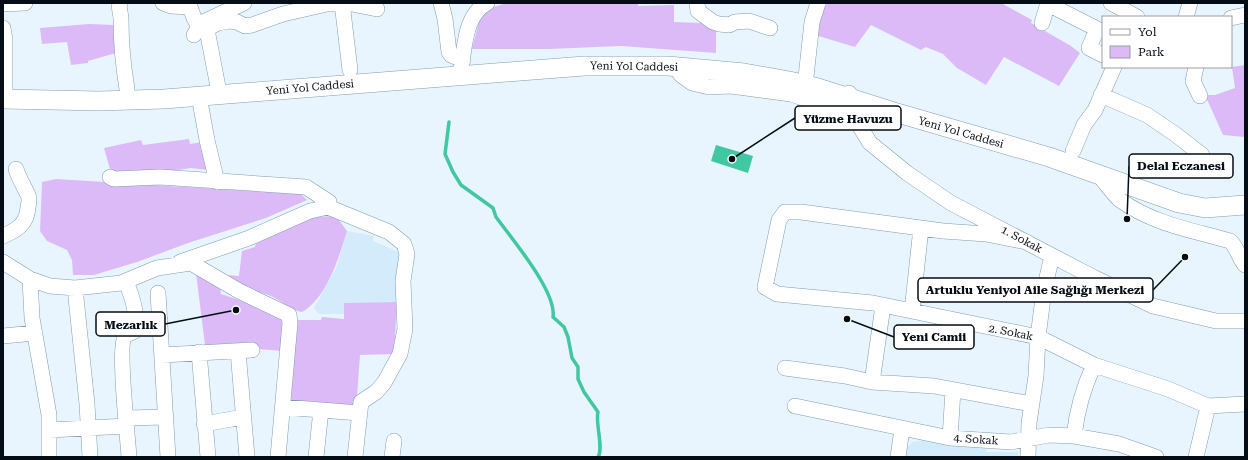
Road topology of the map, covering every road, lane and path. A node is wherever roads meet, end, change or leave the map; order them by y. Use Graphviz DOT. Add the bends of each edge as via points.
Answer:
graph roads {
  1 [pos="25,3"];
  2 [pos="120,3"];
  3 [pos="163,3"];
  4 [pos="244,3"];
  5 [pos="342,3"];
  6 [pos="441,3"];
  7 [pos="487,3"];
  8 [pos="697,3"];
  9 [pos="818,3"];
  10 [pos="1190,3"];
  11 [pos="3,4"];
  12 [pos="1048,4"];
  13 [pos="377,9"];
  14 [pos="1119,10"];
  15 [pos="225,13"];
  16 [pos="1245,15"];
  17 [pos="1134,16"];
  18 [pos="1186,16"];
  19 [pos="1232,18"];
  20 [pos="1042,23"];
  21 [pos="3,28"];
  22 [pos="770,28"];
  23 [pos="196,33"];
  24 [pos="1102,54"];
  25 [pos="462,64"];
  26 [pos="1114,68"];
  27 [pos="1196,68"];
  28 [pos="350,70"];
  29 [pos="806,77"];
  30 [pos="218,87"];
  31 [pos="127,89"];
  32 [pos="4,95"];
  33 [pos="1100,95"];
  34 [pos="199,96"];
  35 [pos="1200,96"];
  36 [pos="852,98"];
  37 [pos="1072,151"];
  38 [pos="1202,155"];
  39 [pos="16,169"];
  40 [pos="1098,173"];
  41 [pos="110,178"];
  42 [pos="216,182"];
  43 [pos="1245,199"];
  44 [pos="1245,205"];
  45 [pos="328,207"];
  46 [pos="921,228"];
  47 [pos="3,236"];
  48 [pos="1027,242"];
  49 [pos="1052,256"];
  50 [pos="1242,260"];
  51 [pos="3,262"];
  52 [pos="172,266"];
  53 [pos="30,279"];
  54 [pos="126,281"];
  55 [pos="75,288"];
  56 [pos="158,293"];
  57 [pos="883,306"];
  58 [pos="912,311"];
  59 [pos="1245,321"];
  60 [pos="160,330"];
  61 [pos="135,331"];
  62 [pos="35,333"];
  63 [pos="3,336"];
  64 [pos="1038,337"];
  65 [pos="199,352"];
  66 [pos="162,355"];
  67 [pos="1094,365"];
  68 [pos="785,368"];
  69 [pos="872,382"];
  70 [pos="954,390"];
  71 [pos="1031,404"];
  72 [pos="1245,404"];
  73 [pos="795,406"];
  74 [pos="1208,406"];
  75 [pos="283,407"];
  76 [pos="320,410"];
  77 [pos="359,414"];
  78 [pos="166,417"];
  79 [pos="243,417"];
  80 [pos="127,422"];
  81 [pos="204,424"];
  82 [pos="89,428"];
  83 [pos="902,428"];
  84 [pos="49,430"];
  85 [pos="1074,436"];
  86 [pos="950,438"];
  87 [pos="1028,439"];
  88 [pos="394,441"];
  89 [pos="49,457"];
  90 [pos="90,457"];
  91 [pos="129,457"];
  92 [pos="168,457"];
  93 [pos="208,457"];
  94 [pos="247,457"];
  95 [pos="278,457"];
  96 [pos="316,457"];
  97 [pos="355,457"];
  98 [pos="392,457"];
  99 [pos="898,457"];
  100 [pos="1028,457"];
  101 [pos="1156,457"];
  102 [pos="1196,457"];
  1 -- 11 [label="street"];
  2 -- 31 [label="street" via="120,46"];
  3 -- 23 [label="street" via="190,7"];
  4 -- 15 [label="street"];
  5 -- 13 [label="street"];
  5 -- 15 [label="street" via="316,6 245,26"];
  5 -- 28 [label="street"];
  6 -- 25 [label="street" via="448,52"];
  7 -- 25 [label="street" via="475,13 467,32"];
  8 -- 22 [label="street" via="701,15 719,24 749,21"];
  9 -- 29 [label="street" via="812,22"];
  10 -- 18 [label="street"];
  12 -- 20 [label="street"];
  12 -- 24 [label="street" via="1097,29 1089,48"];
  14 -- 17 [label="street"];
  15 -- 23 [label="street" via="210,26"];
  16 -- 19 [label="street"];
  21 -- 32 [label="street"];
  23 -- 30 [label="street"];
  25 -- 29 [label="main road, Yeni Yol Caddesi" via="640,59 754,68"];
  25 -- 30 [label="main road, Yeni Yol Caddesi"];
  26 -- 33 [label="street"];
  27 -- 35 [label="street" via="1193,81"];
  29 -- 36 [label="main road, Yeni Yol Caddesi"];
  30 -- 32 [label="main road, Yeni Yol Caddesi" via="104,94"];
  32 -- 34 [label="main road, Yeni Yol Caddesi" via="99,101"];
  33 -- 37 [label="street" via="1095,110 1084,125"];
  33 -- 38 [label="street" via="1147,116"];
  34 -- 36 [label="main road, Yeni Yol Caddesi" via="632,64 744,73 789,81"];
  34 -- 42 [label="street"];
  36 -- 40 [label="main road, Yeni Yol Caddesi"];
  36 -- 43 [label="main road, Yeni Yol Caddesi" via="1037,147 1181,196 1205,201"];
  36 -- 48 [label="street, 1. Sokak" via="857,122 870,143 907,173 951,203"];
  39 -- 47 [label="street" via="29,197 28,211 20,227"];
  40 -- 44 [label="main road, Yeni Yol Caddesi" via="1163,198 1190,205 1214,208"];
  40 -- 50 [label="street" via="1119,199 1146,216 1172,226 1230,241 1237,247"];
  41 -- 42 [label="street"];
  42 -- 45 [label="street" via="306,187 330,202"];
  45 -- 52 [label="street" via="310,211 249,238"];
  45 -- 77 [label="street" via="389,232 404,244 407,254 403,281 405,329 400,354 384,384 361,402"];
  46 -- 48 [label="street" via="986,234"];
  46 -- 57 [label="street, 2. Sokak" via="801,212 784,212 779,220 765,287 777,294"];
  46 -- 58 [label="street"];
  48 -- 49 [label="street, 1. Sokak"];
  49 -- 59 [label="street, 1. Sokak" via="1153,306 1216,321"];
  49 -- 64 [label="street" via="1044,290"];
  51 -- 53 [label="street"];
  52 -- 54 [label="street" via="157,268"];
  52 -- 75 [label="street" via="191,263 239,291 289,315"];
  53 -- 55 [label="street" via="50,286"];
  53 -- 62 [label="street"];
  54 -- 55 [label="street"];
  54 -- 61 [label="street" via="134,302"];
  55 -- 82 [label="street"];
  56 -- 60 [label="street"];
  57 -- 58 [label="street, 2. Sokak"];
  57 -- 69 [label="street"];
  58 -- 64 [label="street, 2. Sokak"];
  60 -- 61 [label="street"];
  60 -- 66 [label="street"];
  61 -- 80 [label="street" via="126,335 122,342"];
  62 -- 63 [label="street"];
  62 -- 84 [label="street" via="46,394"];
  64 -- 67 [label="street, 2. Sokak"];
  64 -- 71 [label="street" via="1036,376"];
  65 -- 66 [label="street"];
  65 -- 79 [label="street" via="245,351"];
  65 -- 81 [label="street"];
  66 -- 78 [label="street"];
  67 -- 74 [label="street, 2. Sokak" via="1168,389"];
  67 -- 85 [label="street" via="1076,412"];
  68 -- 69 [label="street"];
  69 -- 70 [label="street" via="934,386"];
  70 -- 71 [label="street"];
  70 -- 86 [label="street"];
  71 -- 87 [label="street"];
  72 -- 74 [label="street, 2. Sokak"];
  73 -- 83 [label="street, 4. Sokak"];
  74 -- 102 [label="street"];
  75 -- 76 [label="street"];
  75 -- 95 [label="street"];
  76 -- 77 [label="street"];
  76 -- 96 [label="street"];
  77 -- 97 [label="street"];
  78 -- 80 [label="street"];
  78 -- 92 [label="street"];
  79 -- 81 [label="street"];
  79 -- 94 [label="street"];
  80 -- 82 [label="street"];
  80 -- 91 [label="street"];
  81 -- 93 [label="street"];
  82 -- 84 [label="street"];
  82 -- 90 [label="street"];
  83 -- 86 [label="street, 4. Sokak"];
  83 -- 99 [label="street"];
  84 -- 89 [label="street"];
  85 -- 87 [label="street, 4. Sokak" via="1049,435"];
  85 -- 101 [label="street, 4. Sokak" via="1119,444"];
  86 -- 87 [label="street, 4. Sokak" via="1011,442"];
  87 -- 100 [label="street"];
  88 -- 98 [label="street"];
}
